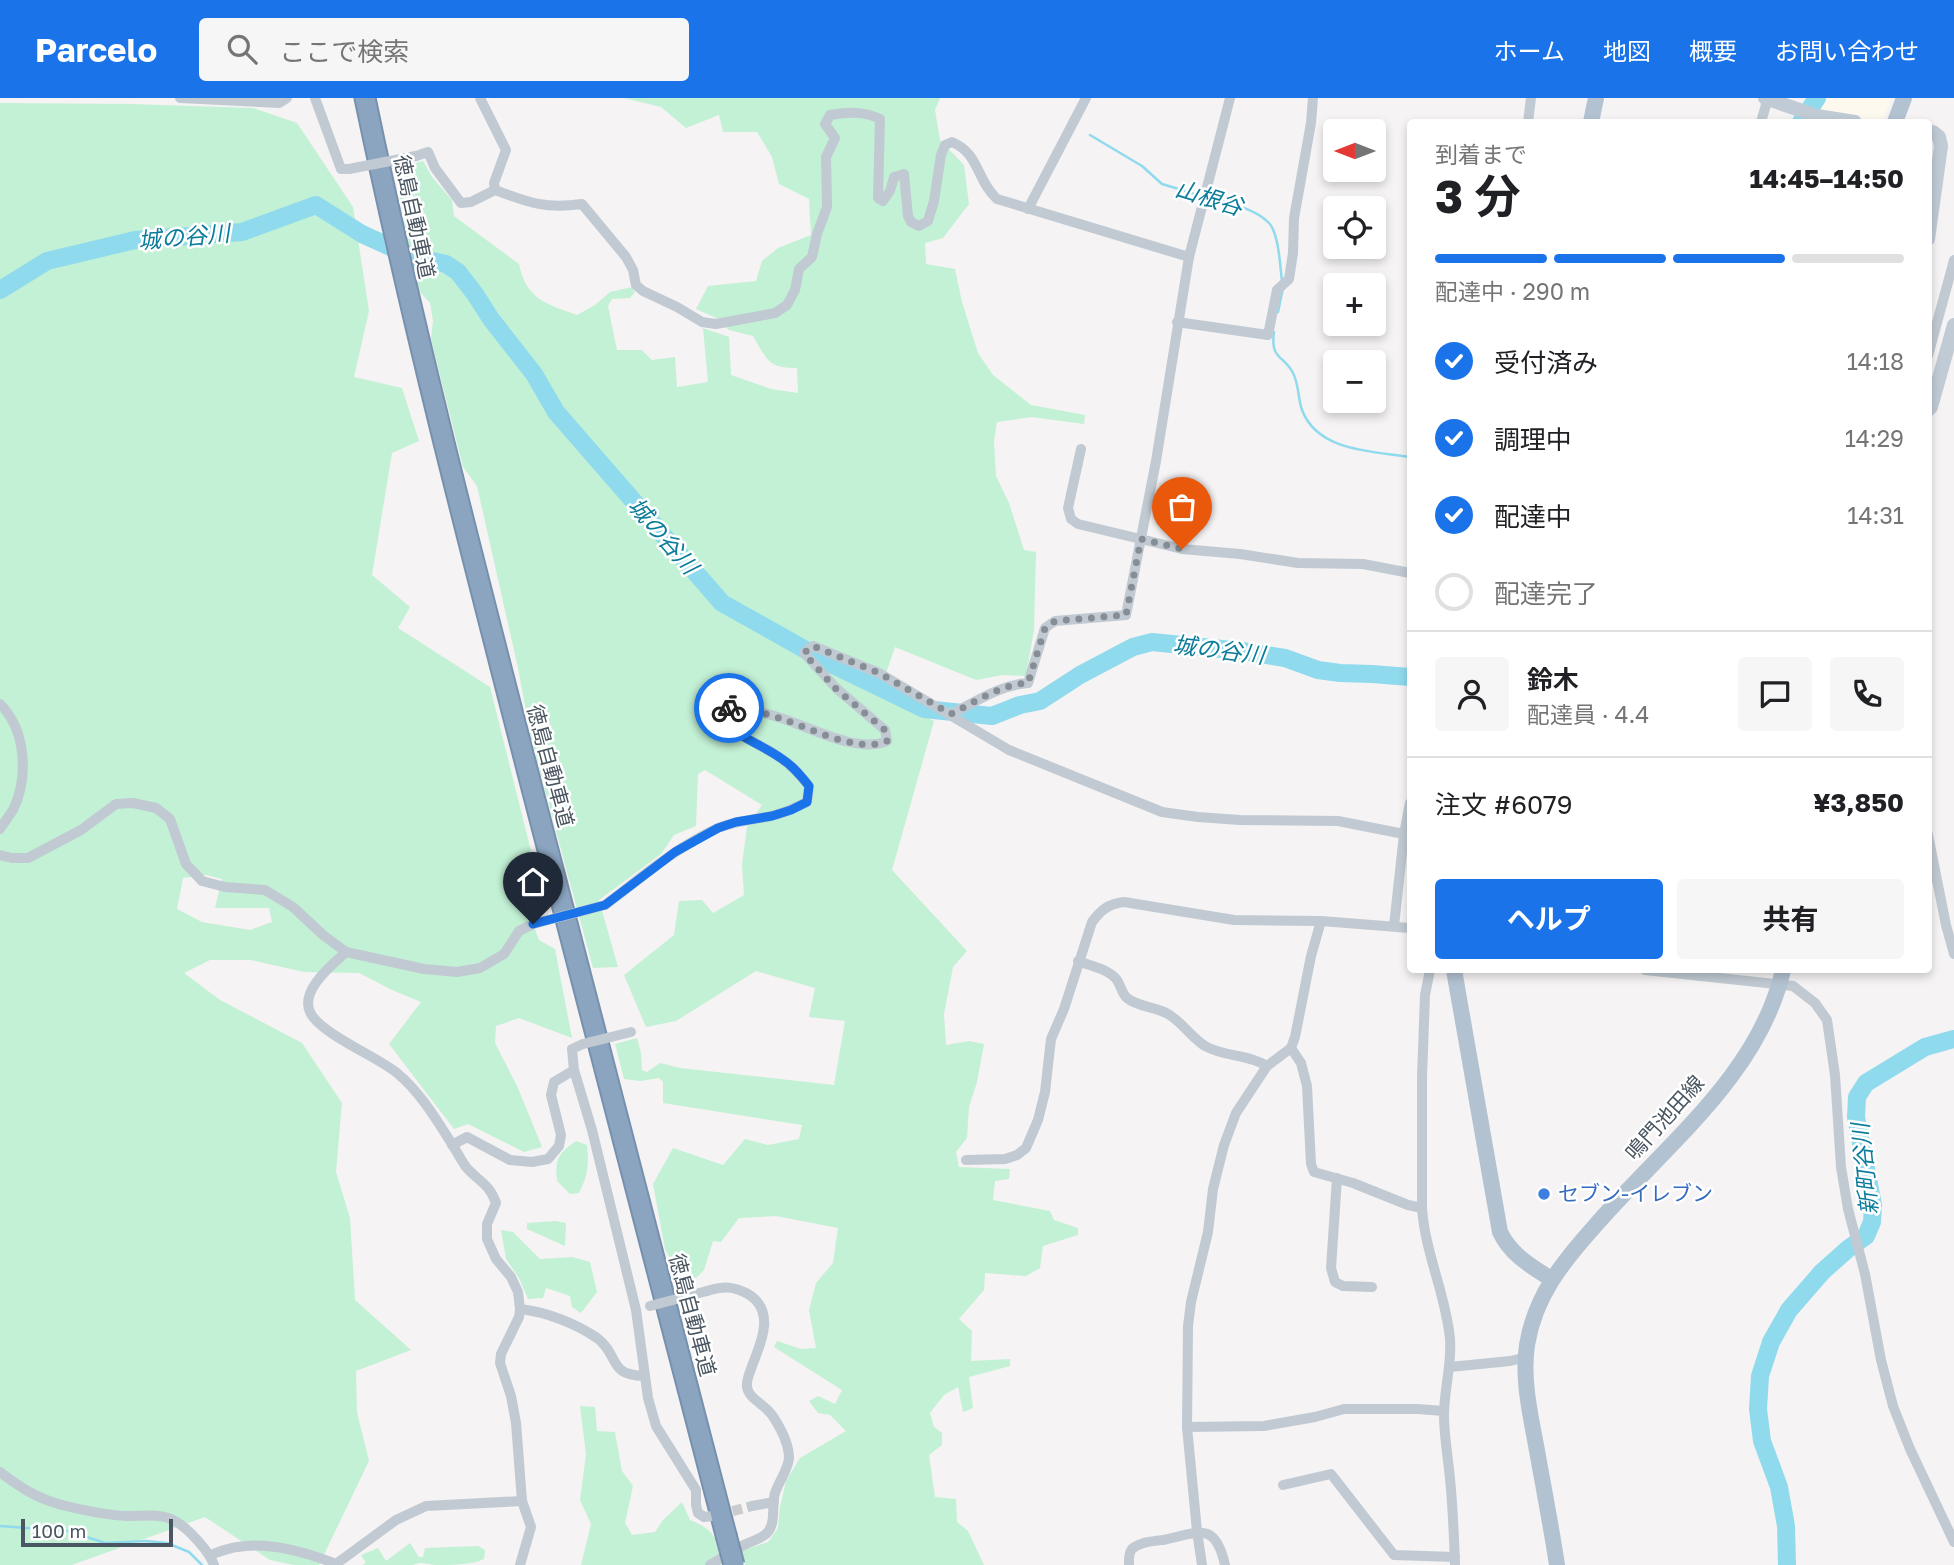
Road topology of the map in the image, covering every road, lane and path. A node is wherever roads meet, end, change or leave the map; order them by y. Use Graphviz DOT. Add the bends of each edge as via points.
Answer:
graph roads {
  1 [pos="180,98"];
  2 [pos="287,98"];
  3 [pos="315,98"];
  4 [pos="365,98"];
  5 [pos="480,98"];
  6 [pos="1086,98"];
  7 [pos="1230,98"];
  8 [pos="1313,98"];
  9 [pos="1531,98"];
  10 [pos="1596,98"];
  11 [pos="1767,98"];
  12 [pos="1904,98"];
  13 [pos="1528,119"];
  14 [pos="1592,119"];
  15 [pos="1762,119"];
  16 [pos="1836,119"];
  17 [pos="1896,119"];
  18 [pos="1932,132"];
  19 [pos="495,190"];
  20 [pos="1028,209"];
  21 [pos="1932,210"];
  22 [pos="1189,257"];
  23 [pos="1954,260"];
  24 [pos="1177,322"];
  25 [pos="1954,325"];
  26 [pos="1932,341"];
  27 [pos="1932,397"];
  28 [pos="1081,449"];
  29 [pos="1141,539"];
  30 [pos="1407,572"];
  31 [pos="0,704"];
  32 [pos="951,714"];
  33 [pos="1407,819"];
  34 [pos="0,829"];
  35 [pos="1404,835"];
  36 [pos="0,855"];
  37 [pos="1932,855"];
  38 [pos="1321,921"];
  39 [pos="1394,926"];
  40 [pos="1407,928"];
  41 [pos="346,952"];
  42 [pos="1954,954"];
  43 [pos="1078,961"];
  44 [pos="1429,973"];
  45 [pos="1455,973"];
  46 [pos="1669,973"];
  47 [pos="1781,976"];
  48 [pos="631,1032"];
  49 [pos="1291,1048"];
  50 [pos="1267,1066"];
  51 [pos="574,1070"];
  52 [pos="452,1144"];
  53 [pos="966,1160"];
  54 [pos="1337,1178"];
  55 [pos="1422,1208"];
  56 [pos="1551,1279"];
  57 [pos="1372,1287"];
  58 [pos="520,1309"];
  59 [pos="636,1310"];
  60 [pos="1527,1357"];
  61 [pos="1450,1367"];
  62 [pos="645,1376"];
  63 [pos="1444,1411"];
  64 [pos="1187,1427"];
  65 [pos="0,1472"];
  66 [pos="1283,1485"];
  67 [pos="522,1501"];
  68 [pos="774,1502"];
  69 [pos="752,1506"];
  70 [pos="712,1517"];
  71 [pos="1197,1531"];
  72 [pos="1954,1542"];
  73 [pos="212,1560"];
  74 [pos="1455,1561"];
  75 [pos="520,1565"];
  76 [pos="710,1565"];
  77 [pos="734,1565"];
  78 [pos="1129,1565"];
  79 [pos="1202,1565"];
  80 [pos="1225,1565"];
  81 [pos="1557,1565"];
  1 -- 2 [label="street" via="279,103"];
  3 -- 19 [label="street, bridge" via="341,169 428,152 461,203"];
  4 -- 77 [label="highway, 徳島自動車道, bridge" via="429,384"];
  5 -- 19 [label="street" via="506,150"];
  6 -- 20 [label="street"];
  7 -- 22 [label="street"];
  8 -- 24 [label="street" via="1289,279 1277,290 1268,335"];
  9 -- 13 [label="street"];
  10 -- 14 [label="main road"];
  11 -- 15 [label="street"];
  11 -- 16 [label="main road"];
  12 -- 17 [label="main road"];
  18 -- 21 [label="main road" via="1940,137 1941,146"];
  19 -- 20 [label="street" via="541,206 583,204 626,257 636,285 702,322 716,324 775,313 791,298 799,270 812,257 827,207 826,157 835,138 825,124 830,115 860,113 880,120 878,198 883,201 894,177 904,174 908,216 919,226 928,221 941,155 952,142 971,155 997,199"];
  20 -- 22 [label="street"];
  22 -- 24 [label="street"];
  23 -- 26 [label="street"];
  24 -- 29 [label="street"];
  25 -- 27 [label="main road"];
  28 -- 29 [label="street" via="1068,508 1071,519"];
  29 -- 30 [label="street" via="1182,549 1363,564"];
  29 -- 32 [label="street" via="1126,615 1055,621 1045,628 1028,683 995,690"];
  31 -- 34 [label="street" via="20,737 23,780 13,810"];
  32 -- 35 [label="street" via="1009,750 1162,812 1240,820 1338,821"];
  32 -- 41 [label="street, bridge" via="879,673 813,646 804,653 835,688 885,730 887,741 847,743 743,708 726,708 723,719 733,731 794,769 809,786 807,802 772,816 718,828 675,852 605,905 519,931 504,954 480,968 457,972 424,969"];
  33 -- 35 [label="street"];
  35 -- 39 [label="street"];
  36 -- 41 [label="street" via="29,858 81,830 116,804 156,808 170,819 186,864 202,881 265,890 293,907"];
  37 -- 42 [label="street"];
  38 -- 39 [label="street"];
  38 -- 43 [label="street" via="1234,920 1124,902 1110,904 1092,922"];
  38 -- 49 [label="street"];
  39 -- 40 [label="street"];
  41 -- 52 [label="street" via="316,983 308,999 310,1013 415,1089"];
  43 -- 50 [label="street" via="1112,973 1129,1000 1175,1018 1203,1045"];
  43 -- 53 [label="street" via="1051,1039 1043,1102 1026,1148 1005,1159"];
  44 -- 55 [label="street" via="1422,1077"];
  45 -- 56 [label="main road" via="1500,1232 1507,1246"];
  46 -- 47 [label="street" via="1710,978"];
  47 -- 56 [label="main road, 鳴門池田線" via="1773,1002 1739,1067"];
  47 -- 72 [label="street" via="1815,1003 1827,1020 1841,1167 1881,1360 1910,1449"];
  48 -- 51 [label="street, bridge" via="572,1049"];
  49 -- 50 [label="street"];
  49 -- 54 [label="street" via="1307,1086 1311,1164 1314,1172"];
  50 -- 64 [label="street" via="1236,1113 1213,1189 1188,1326"];
  51 -- 52 [label="street" via="554,1082 551,1095 561,1135 548,1159 510,1160 467,1137"];
  51 -- 59 [label="street"];
  52 -- 58 [label="street" via="467,1167 492,1190 496,1203 486,1239 511,1277"];
  54 -- 55 [label="street"];
  54 -- 57 [label="street" via="1331,1268 1335,1282"];
  55 -- 61 [label="street" via="1446,1314"];
  56 -- 60 [label="main road, 鳴門池田線" via="1535,1313"];
  58 -- 62 [label="street" via="538,1311 582,1329 599,1340 620,1371"];
  58 -- 67 [label="street" via="500,1363 516,1423"];
  59 -- 62 [label="street"];
  59 -- 68 [label="street, bridge" via="723,1287 739,1289 755,1299 765,1326 748,1391 774,1416 789,1455"];
  60 -- 61 [label="street"];
  60 -- 81 [label="main road, 鳴門池田線" via="1527,1392"];
  61 -- 63 [label="street"];
  62 -- 70 [label="street" via="656,1426 696,1490 698,1513"];
  63 -- 64 [label="street" via="1344,1409 1264,1426"];
  63 -- 74 [label="street"];
  64 -- 71 [label="street"];
  65 -- 73 [label="street" via="28,1493 62,1505 175,1521"];
  66 -- 74 [label="street" via="1331,1474 1394,1555"];
  67 -- 73 [label="street" via="426,1506 396,1520 336,1564 308,1553 261,1545 237,1547"];
  67 -- 75 [label="street" via="531,1527"];
  68 -- 69 [label="street"];
  68 -- 76 [label="street" via="765,1535"];
  71 -- 78 [label="street" via="1143,1543 1132,1550"];
  71 -- 79 [label="street"];
  71 -- 80 [label="street" via="1219,1543"];
}
